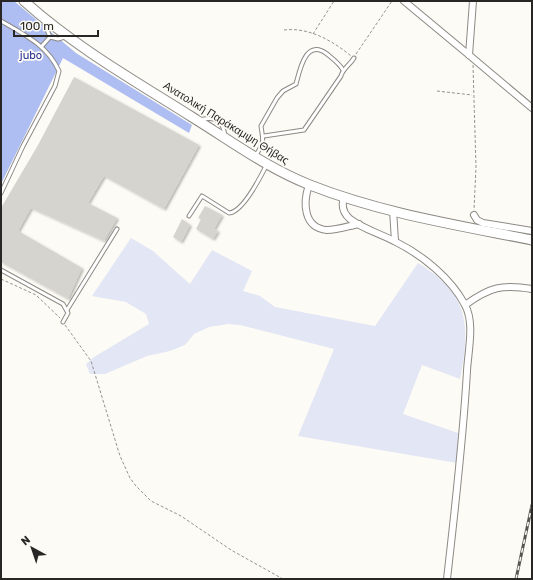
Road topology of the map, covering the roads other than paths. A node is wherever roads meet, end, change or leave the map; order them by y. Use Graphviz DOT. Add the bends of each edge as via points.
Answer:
graph roads {
  1 [pos="24,1"];
  2 [pos="404,1"];
  3 [pos="473,1"];
  4 [pos="41,17"];
  5 [pos="1,21"];
  6 [pos="66,36"];
  7 [pos="50,38"];
  8 [pos="42,46"];
  9 [pos="471,57"];
  10 [pos="354,58"];
  11 [pos="343,70"];
  12 [pos="532,108"];
  13 [pos="264,136"];
  14 [pos="254,157"];
  15 [pos="267,164"];
  16 [pos="309,185"];
  17 [pos="1,193"];
  18 [pos="344,197"];
  19 [pos="393,210"];
  20 [pos="474,214"];
  21 [pos="189,216"];
  22 [pos="359,224"];
  23 [pos="117,229"];
  24 [pos="532,231"];
  25 [pos="532,240"];
  26 [pos="395,241"];
  27 [pos="1,270"];
  28 [pos="532,289"];
  29 [pos="465,305"];
  30 [pos="67,310"];
  31 [pos="63,322"];
  32 [pos="447,579"];
  1 -- 4 [label="main road, Ανατολική Παράκαμψη Θήβας"];
  2 -- 9 [label="street"];
  3 -- 9 [label="street"];
  4 -- 6 [label="main road, Ανατολική Παράκαμψη Θήβας"];
  4 -- 7 [label="lane"];
  5 -- 8 [label="lane"];
  6 -- 7 [label="lane"];
  6 -- 14 [label="main road, Ανατολική Παράκαμψη Θήβας"];
  7 -- 8 [label="lane"];
  8 -- 17 [label="lane" via="60,71"];
  9 -- 12 [label="street"];
  10 -- 11 [label="lane"];
  11 -- 13 [label="lane" via="304,130"];
  11 -- 13 [label="lane" via="340,64 320,49 310,51 299,70 296,84 283,91 266,114 261,126"];
  13 -- 14 [label="lane" via="261,148"];
  14 -- 15 [label="main road, Ανατολική Παράκαμψη Θήβας"];
  15 -- 16 [label="main road, Ανατολική Παράκαμψη Θήβας"];
  15 -- 21 [label="lane" via="241,207 229,213 202,196"];
  16 -- 18 [label="main road, Ανατολική Παράκαμψη Θήβας"];
  16 -- 22 [label="street" via="305,209 309,218 318,227 327,230"];
  18 -- 19 [label="main road, Ανατολική Παράκαμψη Θήβας"];
  18 -- 22 [label="street" via="343,209"];
  19 -- 25 [label="main road, Ανατολική Παράκαμψη Θήβας"];
  19 -- 26 [label="street"];
  20 -- 24 [label="street" via="477,220 483,223"];
  22 -- 26 [label="street"];
  23 -- 30 [label="lane"];
  26 -- 29 [label="street" via="410,249 439,273"];
  27 -- 30 [label="lane" via="63,304"];
  28 -- 29 [label="street" via="509,285 493,288"];
  29 -- 32 [label="street" via="470,329 464,425"];
  30 -- 31 [label="lane" via="68,314"];
}
